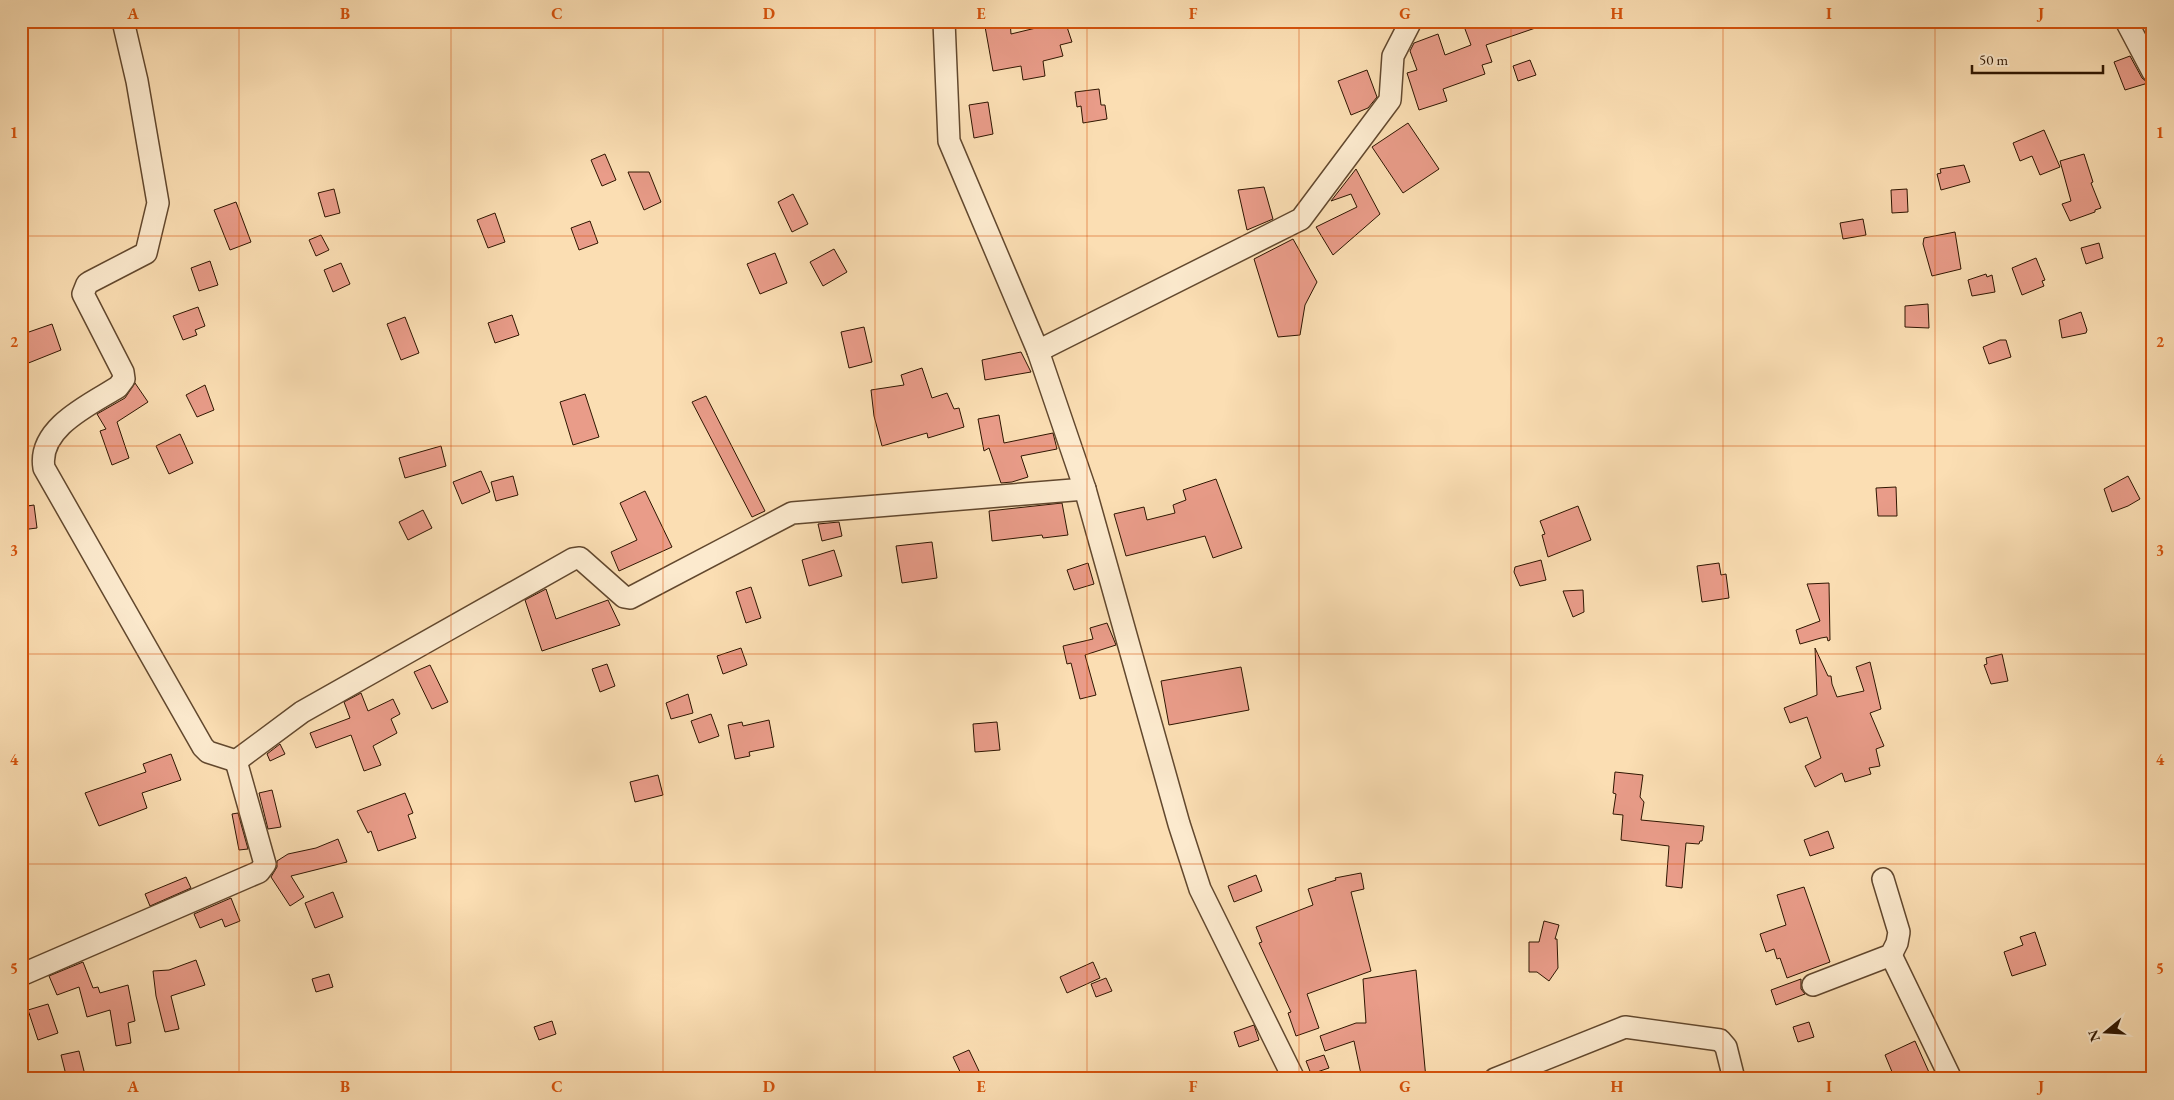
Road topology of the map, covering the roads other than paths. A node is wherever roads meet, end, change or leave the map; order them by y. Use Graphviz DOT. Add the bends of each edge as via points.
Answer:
graph roads {
  1 [pos="123,21"];
  2 [pos="944,21"];
  3 [pos="1411,21"];
  4 [pos="2126,21"];
  5 [pos="2153,72"];
  6 [pos="1038,351"];
  7 [pos="1085,488"];
  8 [pos="236,761"];
  9 [pos="1883,879"];
  10 [pos="1890,955"];
  11 [pos="21,975"];
  12 [pos="1814,985"];
  13 [pos="1294,1079"];
  14 [pos="1495,1079"];
  15 [pos="1734,1079"];
  16 [pos="1951,1079"];
  1 -- 8 [label="street" via="137,81 158,207 146,253 87,284 83,294 124,379 118,388 64,421 48,444 43,461 203,747 208,752"];
  2 -- 6 [label="street" via="950,141"];
  3 -- 6 [label="street" via="1394,56 1390,100 1301,219"];
  4 -- 5 [label="street"];
  6 -- 7 [label="street"];
  7 -- 8 [label="street" via="792,513 630,598 580,558 573,558 302,712"];
  7 -- 13 [label="street" via="1200,888"];
  8 -- 11 [label="street" via="264,864 259,872"];
  9 -- 10 [label="street" via="1899,932 1897,944"];
  10 -- 12 [label="street"];
  10 -- 16 [label="street"];
  14 -- 15 [label="street" via="1625,1027 1720,1040 1726,1047"];
}
